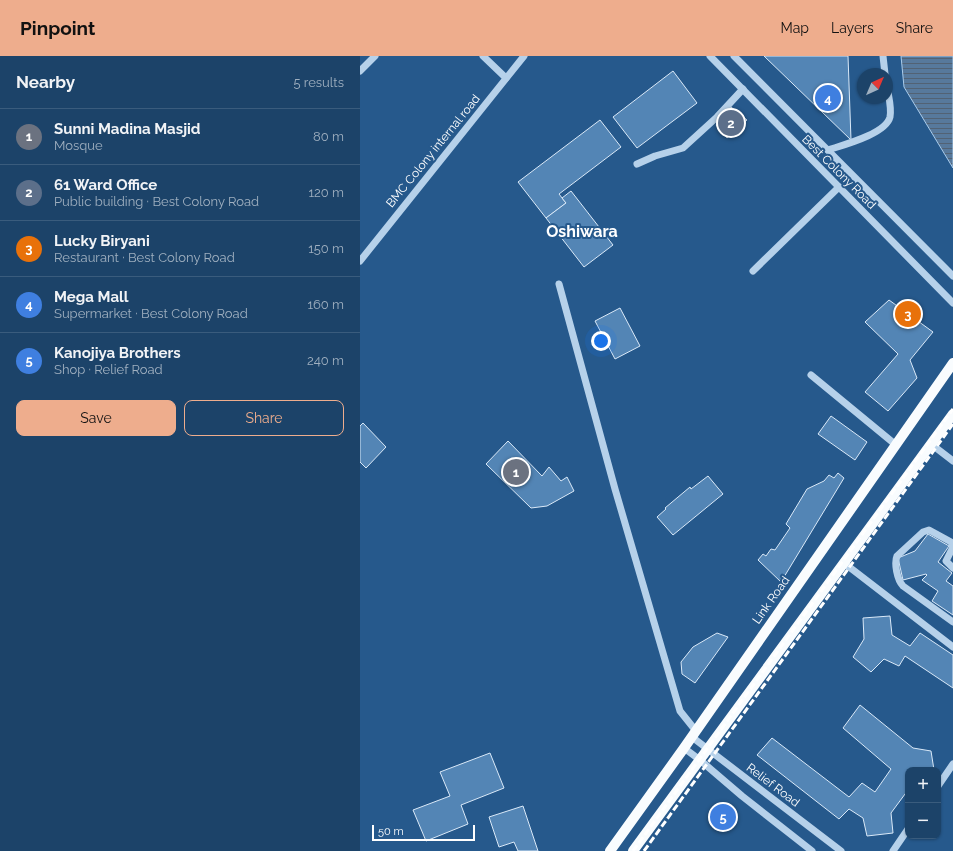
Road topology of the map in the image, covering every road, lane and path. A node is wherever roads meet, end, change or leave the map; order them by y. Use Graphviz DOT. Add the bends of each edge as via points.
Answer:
graph roads {
  1 [pos="375,56"];
  2 [pos="483,56"];
  3 [pos="524,56"];
  4 [pos="710,56"];
  5 [pos="734,56"];
  6 [pos="883,56"];
  7 [pos="884,68"];
  8 [pos="360,71"];
  9 [pos="506,78"];
  10 [pos="743,89"];
  11 [pos="889,104"];
  12 [pos="828,150"];
  13 [pos="638,164"];
  14 [pos="839,186"];
  15 [pos="360,261"];
  16 [pos="753,271"];
  17 [pos="953,276"];
  18 [pos="559,284"];
  19 [pos="953,303"];
  20 [pos="953,363"];
  21 [pos="811,375"];
  22 [pos="953,414"];
  23 [pos="931,444"];
  24 [pos="896,445"];
  25 [pos="953,460"];
  26 [pos="953,547"];
  27 [pos="844,562"];
  28 [pos="953,568"];
  29 [pos="953,622"];
  30 [pos="953,647"];
  31 [pos="694,734"];
  32 [pos="684,748"];
  33 [pos="708,749"];
  34 [pos="700,760"];
  35 [pos="953,764"];
  36 [pos="950,773"];
  37 [pos="941,783"];
  38 [pos="905,833"];
  39 [pos="610,851"];
  40 [pos="633,851"];
  41 [pos="812,851"];
  42 [pos="841,851"];
  43 [pos="893,851"];
  1 -- 8 [label="street"];
  2 -- 9 [label="street"];
  3 -- 9 [label="street, BMC Colony internal road"];
  4 -- 10 [label="street, Best Colony Road"];
  5 -- 12 [label="street, Best Colony Road"];
  6 -- 7 [label="street"];
  9 -- 15 [label="street, BMC Colony internal road"];
  10 -- 13 [label="street" via="683,148"];
  10 -- 14 [label="street, Best Colony Road"];
  11 -- 12 [label="street" via="890,118 886,125 866,138"];
  12 -- 17 [label="street, Best Colony Road"];
  14 -- 16 [label="street"];
  14 -- 19 [label="street, Best Colony Road"];
  18 -- 31 [label="street, Relief Road" via="615,489 680,710"];
  20 -- 24 [label="main road, Link Road"];
  21 -- 24 [label="street"];
  22 -- 23 [label="main road"];
  23 -- 25 [label="street"];
  23 -- 27 [label="main road"];
  24 -- 31 [label="main road, Link Road"];
  26 -- 28 [label="street" via="946,561"];
  26 -- 29 [label="street" via="951,542 932,530 926,530 897,556 896,560 902,586"];
  27 -- 30 [label="street"];
  27 -- 33 [label="main road"];
  31 -- 32 [label="main road, Link Road"];
  31 -- 33 [label="street, Relief Road"];
  32 -- 34 [label="street"];
  32 -- 39 [label="main road, Link Road"];
  33 -- 34 [label="main road"];
  33 -- 42 [label="street, Relief Road"];
  34 -- 40 [label="main road"];
  34 -- 41 [label="street"];
  35 -- 36 [label="street"];
  36 -- 37 [label="street"];
  38 -- 43 [label="street"];
}
